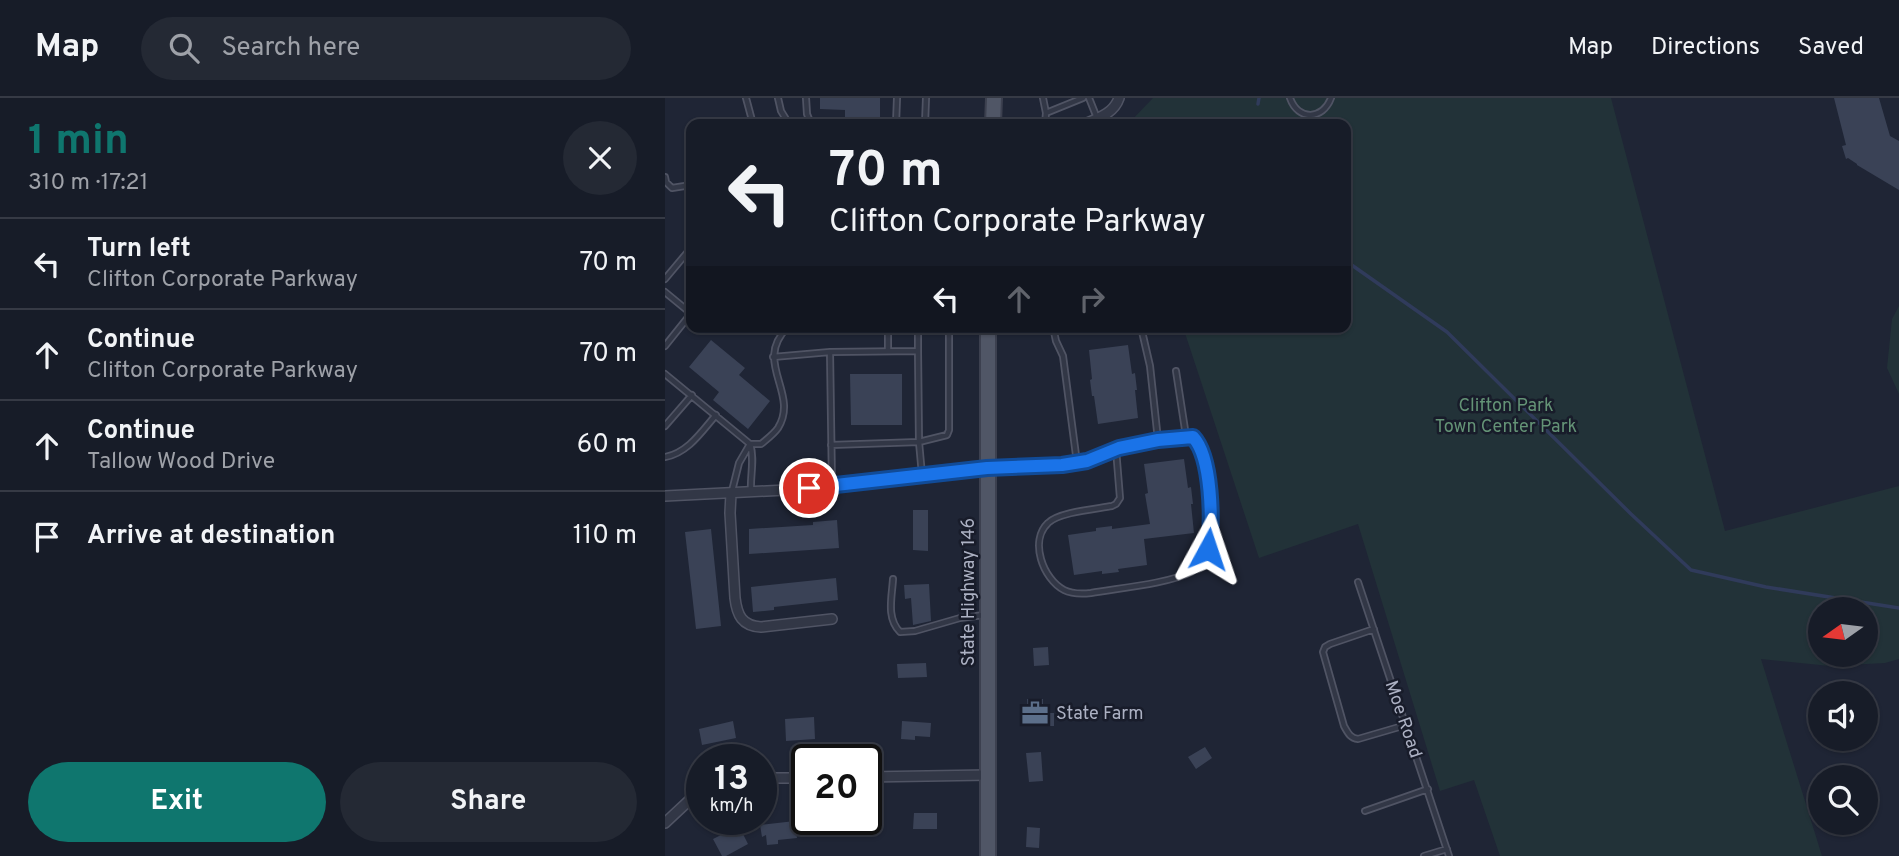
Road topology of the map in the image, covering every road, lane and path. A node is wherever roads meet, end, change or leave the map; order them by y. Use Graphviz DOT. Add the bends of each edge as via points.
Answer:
graph roads {
  1 [pos="745,98"];
  2 [pos="778,98"];
  3 [pos="806,98"];
  4 [pos="897,98"];
  5 [pos="926,98"];
  6 [pos="994,98"];
  7 [pos="1043,98"];
  8 [pos="1083,98"];
  9 [pos="1089,98"];
  10 [pos="1119,98"];
  11 [pos="1290,98"];
  12 [pos="1331,98"];
  13 [pos="1046,113"];
  14 [pos="1098,118"];
  15 [pos="751,119"];
  16 [pos="786,119"];
  17 [pos="809,119"];
  18 [pos="896,119"];
  19 [pos="925,119"];
  20 [pos="991,119"];
  21 [pos="1045,119"];
  22 [pos="665,177"];
  23 [pos="686,186"];
  24 [pos="686,258"];
  25 [pos="665,279"];
  26 [pos="665,292"];
  27 [pos="686,309"];
  28 [pos="686,320"];
  29 [pos="665,332"];
  30 [pos="783,333"];
  31 [pos="888,333"];
  32 [pos="918,333"];
  33 [pos="949,333"];
  34 [pos="988,333"];
  35 [pos="1054,333"];
  36 [pos="1142,333"];
  37 [pos="672,338"];
  38 [pos="665,346"];
  39 [pos="888,351"];
  40 [pos="918,351"];
  41 [pos="830,352"];
  42 [pos="773,357"];
  43 [pos="1176,371"];
  44 [pos="665,375"];
  45 [pos="692,395"];
  46 [pos="716,415"];
  47 [pos="665,426"];
  48 [pos="1186,436"];
  49 [pos="1158,440"];
  50 [pos="919,442"];
  51 [pos="750,443"];
  52 [pos="831,445"];
  53 [pos="1116,449"];
  54 [pos="665,457"];
  55 [pos="1077,463"];
  56 [pos="987,468"];
  57 [pos="922,476"];
  58 [pos="832,485"];
  59 [pos="751,492"];
  60 [pos="731,493"];
  61 [pos="665,496"];
  62 [pos="893,579"];
  63 [pos="1358,582"];
  64 [pos="987,615"];
  65 [pos="832,619"];
  66 [pos="1374,629"];
  67 [pos="1406,725"];
  68 [pos="988,775"];
  69 [pos="882,776"];
  70 [pos="1428,789"];
  71 [pos="686,803"];
  72 [pos="1365,811"];
  73 [pos="665,823"];
  74 [pos="1447,849"];
  75 [pos="988,856"];
  76 [pos="1424,856"];
  77 [pos="1449,856"];
  1 -- 15 [label="lane"];
  2 -- 16 [label="lane"];
  3 -- 17 [label="lane"];
  4 -- 18 [label="lane"];
  5 -- 19 [label="lane"];
  6 -- 20 [label="main road"];
  7 -- 13 [label="lane"];
  8 -- 13 [label="lane"];
  9 -- 14 [label="lane"];
  10 -- 14 [label="street"];
  11 -- 12 [label="lane" via="1296,109 1308,115 1321,112"];
  13 -- 21 [label="lane"];
  22 -- 23 [label="lane" via="672,188"];
  24 -- 25 [label="lane"];
  26 -- 27 [label="lane"];
  28 -- 37 [label="lane"];
  29 -- 37 [label="lane"];
  30 -- 42 [label="lane"];
  31 -- 39 [label="lane"];
  32 -- 40 [label="lane"];
  33 -- 50 [label="lane" via="949,430 945,436"];
  34 -- 56 [label="main road, State Highway 146"];
  35 -- 55 [label="lane" via="1063,356"];
  36 -- 49 [label="lane"];
  37 -- 38 [label="lane"];
  39 -- 40 [label="lane"];
  39 -- 41 [label="lane"];
  40 -- 50 [label="lane"];
  41 -- 42 [label="lane"];
  41 -- 52 [label="lane"];
  42 -- 51 [label="lane" via="783,416 777,430 761,444"];
  43 -- 48 [label="lane"];
  44 -- 45 [label="lane"];
  45 -- 46 [label="lane"];
  45 -- 47 [label="lane"];
  46 -- 51 [label="lane"];
  46 -- 54 [label="lane" via="688,446"];
  48 -- 49 [label="lane"];
  48 -- 53 [label="lane" via="1198,441 1210,492 1212,531 1198,567 1166,580 1091,593 1063,590 1042,563 1042,531 1056,517 1118,502"];
  49 -- 53 [label="lane"];
  50 -- 52 [label="lane"];
  50 -- 57 [label="lane"];
  51 -- 59 [label="lane"];
  51 -- 60 [label="lane"];
  52 -- 58 [label="lane"];
  53 -- 55 [label="lane"];
  55 -- 56 [label="lane"];
  56 -- 57 [label="street"];
  56 -- 64 [label="main road, State Highway 146"];
  57 -- 58 [label="street"];
  58 -- 59 [label="street"];
  59 -- 60 [label="street"];
  60 -- 61 [label="street"];
  60 -- 65 [label="street" via="735,598 741,619 755,627"];
  62 -- 64 [label="lane" via="891,614 901,632"];
  63 -- 66 [label="lane, Moe Road"];
  64 -- 68 [label="main road, State Highway 146"];
  66 -- 67 [label="lane, Moe Road"];
  66 -- 67 [label="lane" via="1330,644 1323,652 1344,726 1358,739"];
  67 -- 70 [label="lane, Moe Road"];
  68 -- 69 [label="street"];
  68 -- 75 [label="main road, State Highway 146"];
  70 -- 72 [label="lane"];
  70 -- 74 [label="lane, Moe Road"];
  71 -- 73 [label="street"];
  74 -- 76 [label="lane"];
  74 -- 77 [label="lane, Moe Road"];
}
